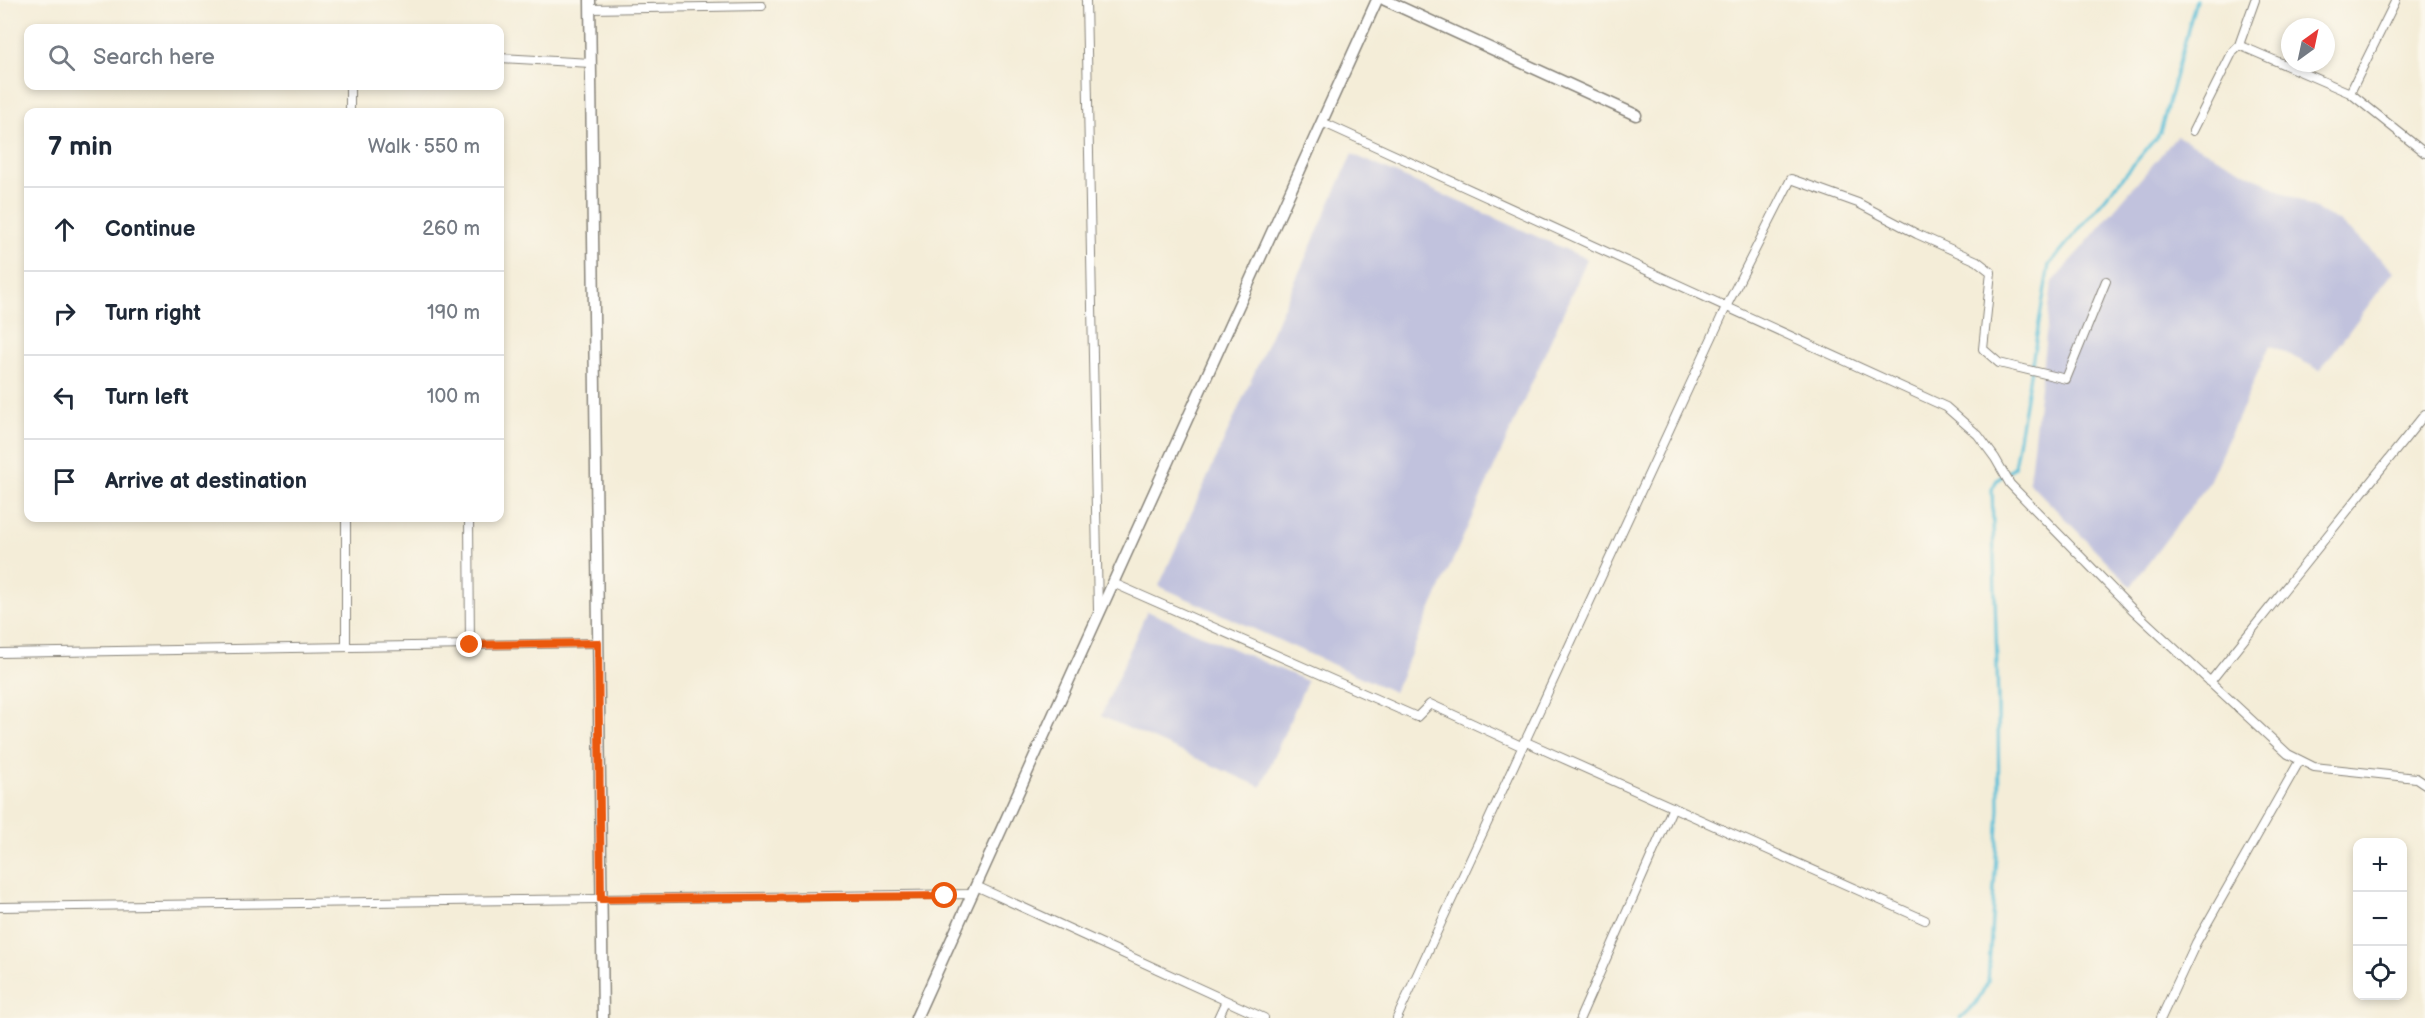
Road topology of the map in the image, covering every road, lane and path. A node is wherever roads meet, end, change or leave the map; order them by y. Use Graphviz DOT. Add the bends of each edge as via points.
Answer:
graph roads {
  1 [pos="1086,0"];
  2 [pos="1377,0"];
  3 [pos="1385,0"];
  4 [pos="2255,0"];
  5 [pos="2396,0"];
  6 [pos="590,4"];
  7 [pos="762,6"];
  8 [pos="2239,45"];
  9 [pos="504,58"];
  10 [pos="591,63"];
  11 [pos="350,90"];
  12 [pos="2350,93"];
  13 [pos="350,108"];
  14 [pos="1636,115"];
  15 [pos="1322,122"];
  16 [pos="2193,131"];
  17 [pos="2425,153"];
  18 [pos="2106,281"];
  19 [pos="1726,307"];
  20 [pos="2425,414"];
  21 [pos="346,522"];
  22 [pos="469,522"];
  23 [pos="1113,583"];
  24 [pos="1098,616"];
  25 [pos="598,643"];
  26 [pos="470,645"];
  27 [pos="346,647"];
  28 [pos="0,653"];
  29 [pos="2210,682"];
  30 [pos="1523,743"];
  31 [pos="2300,760"];
  32 [pos="2425,784"];
  33 [pos="1673,807"];
  34 [pos="974,890"];
  35 [pos="601,899"];
  36 [pos="0,907"];
  37 [pos="1925,920"];
  38 [pos="1226,1001"];
  39 [pos="603,1018"];
  40 [pos="916,1018"];
  41 [pos="1218,1018"];
  42 [pos="1264,1018"];
  43 [pos="1397,1018"];
  44 [pos="1580,1018"];
  45 [pos="2161,1018"];
  1 -- 24 [label="street"];
  2 -- 15 [label="street"];
  3 -- 14 [label="street"];
  4 -- 8 [label="street"];
  5 -- 12 [label="street"];
  6 -- 7 [label="street"];
  6 -- 10 [label="street"];
  8 -- 12 [label="street"];
  8 -- 16 [label="street"];
  9 -- 10 [label="street"];
  10 -- 25 [label="street"];
  11 -- 13 [label="street"];
  12 -- 17 [label="street"];
  15 -- 19 [label="street"];
  15 -- 23 [label="street"];
  18 -- 19 [label="street" via="2066,379 1999,363 1983,349 1991,272 1977,261 1858,203 1791,179"];
  19 -- 29 [label="street" via="1946,406 1978,435 2010,484"];
  19 -- 30 [label="street"];
  20 -- 29 [label="street"];
  21 -- 27 [label="street"];
  22 -- 26 [label="street"];
  23 -- 24 [label="street"];
  23 -- 30 [label="street" via="1417,717 1430,704"];
  24 -- 34 [label="street"];
  25 -- 26 [label="street"];
  25 -- 35 [label="street"];
  26 -- 27 [label="street"];
  27 -- 28 [label="street"];
  29 -- 31 [label="street" via="2288,754"];
  30 -- 33 [label="street"];
  30 -- 43 [label="street"];
  31 -- 32 [label="street" via="2314,767 2416,778"];
  31 -- 45 [label="street" via="2196,943"];
  33 -- 37 [label="street"];
  33 -- 44 [label="street"];
  34 -- 35 [label="street"];
  34 -- 38 [label="street"];
  34 -- 40 [label="street"];
  35 -- 36 [label="street"];
  35 -- 39 [label="street"];
  38 -- 41 [label="street"];
  38 -- 42 [label="street"];
}
